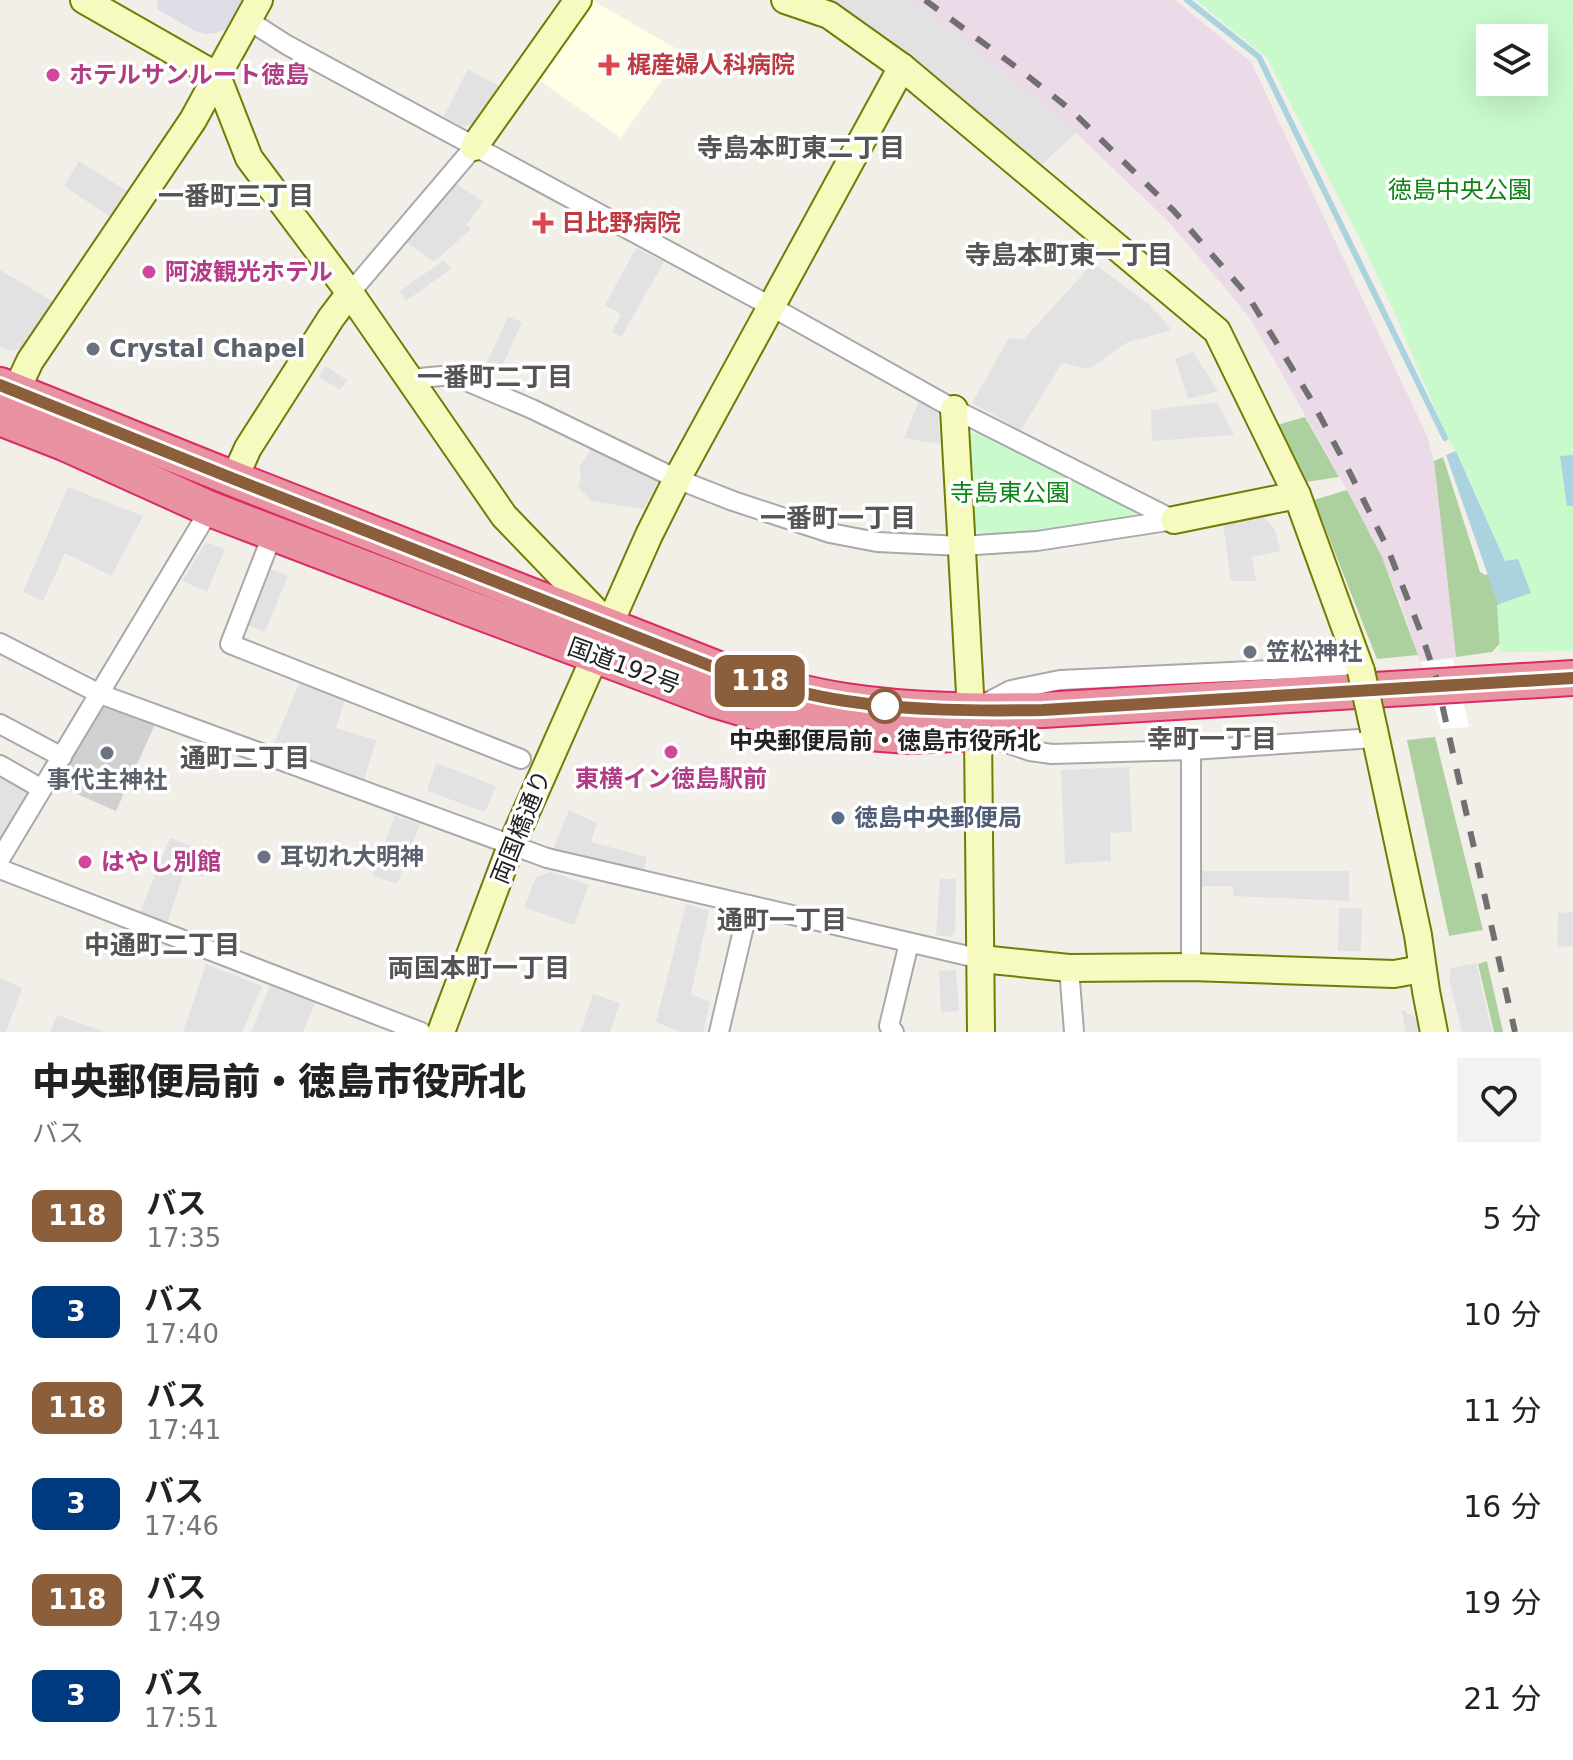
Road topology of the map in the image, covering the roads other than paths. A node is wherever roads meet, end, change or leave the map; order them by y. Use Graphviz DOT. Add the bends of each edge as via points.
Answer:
graph roads {
  1 [pos="84,0"];
  2 [pos="578,0"];
  3 [pos="785,0"];
  4 [pos="254,10"];
  5 [pos="902,67"];
  6 [pos="217,76"];
  7 [pos="474,147"];
  8 [pos="350,293"];
  9 [pos="772,307"];
  10 [pos="409,379"];
  11 [pos="5,398"];
  12 [pos="954,409"];
  13 [pos="234,479"];
  14 [pos="677,479"];
  15 [pos="1297,495"];
  16 [pos="210,509"];
  17 [pos="1174,520"];
  18 [pos="273,533"];
  19 [pos="961,546"];
  20 [pos="602,640"];
  21 [pos="0,643"];
  22 [pos="1360,668"];
  23 [pos="1573,678"];
  24 [pos="100,694"];
  25 [pos="1573,697"];
  26 [pos="975,722"];
  27 [pos="0,724"];
  28 [pos="1375,734"];
  29 [pos="1191,750"];
  30 [pos="62,757"];
  31 [pos="521,759"];
  32 [pos="0,765"];
  33 [pos="42,789"];
  34 [pos="511,846"];
  35 [pos="0,859"];
  36 [pos="0,869"];
  37 [pos="749,905"];
  38 [pos="909,943"];
  39 [pos="981,959"];
  40 [pos="1191,967"];
  41 [pos="1069,968"];
  42 [pos="1422,969"];
  43 [pos="725,1031"];
  44 [pos="421,1032"];
  45 [pos="441,1032"];
  46 [pos="894,1032"];
  47 [pos="981,1032"];
  48 [pos="1074,1032"];
  49 [pos="1434,1032"];
  1 -- 6 [label="street"];
  2 -- 7 [label="street"];
  3 -- 5 [label="street" via="829,15"];
  4 -- 6 [label="street"];
  4 -- 7 [label="street" via="287,45"];
  5 -- 9 [label="street, 両国橋通り"];
  5 -- 15 [label="street" via="1217,331"];
  6 -- 8 [label="street" via="249,158"];
  6 -- 11 [label="street" via="193,120"];
  7 -- 8 [label="street"];
  7 -- 9 [label="street"];
  8 -- 10 [label="street"];
  8 -- 13 [label="street" via="248,448"];
  9 -- 12 [label="street"];
  9 -- 14 [label="street, 両国橋通り"];
  10 -- 14 [label="street" via="452,375"];
  10 -- 20 [label="street" via="504,516"];
  11 -- 13 [label="highway, 国道192号"];
  11 -- 16 [label="highway, 国道192号" via="64,443"];
  12 -- 17 [label="street"];
  12 -- 19 [label="street"];
  13 -- 20 [label="highway, 国道192号"];
  14 -- 19 [label="street" via="830,533 877,542"];
  14 -- 20 [label="street, 両国橋通り"];
  15 -- 17 [label="street"];
  15 -- 22 [label="street"];
  16 -- 18 [label="highway, 国道192号"];
  16 -- 24 [label="street"];
  17 -- 19 [label="street" via="1037,541"];
  18 -- 20 [label="highway, 国道192号"];
  18 -- 31 [label="street" via="230,644"];
  19 -- 26 [label="street"];
  20 -- 26 [label="highway, 国道192号" via="714,700 778,719 908,736"];
  20 -- 34 [label="street, 両国橋通り"];
  21 -- 24 [label="street"];
  22 -- 26 [label="street" via="1060,680 1011,690"];
  22 -- 28 [label="street, bridge"];
  23 -- 26 [label="highway, 国道192号" via="1043,710"];
  24 -- 30 [label="street"];
  24 -- 34 [label="street"];
  25 -- 26 [label="highway, 国道192号"];
  26 -- 29 [label="street" via="1030,751 1052,754"];
  26 -- 39 [label="street"];
  27 -- 30 [label="street"];
  28 -- 29 [label="street"];
  28 -- 42 [label="street"];
  29 -- 40 [label="street"];
  30 -- 33 [label="street"];
  32 -- 33 [label="street"];
  33 -- 35 [label="street"];
  34 -- 37 [label="street"];
  34 -- 45 [label="street, 両国橋通り"];
  36 -- 44 [label="street"];
  37 -- 38 [label="street"];
  37 -- 43 [label="street"];
  38 -- 39 [label="street"];
  38 -- 46 [label="street" via="889,1026"];
  39 -- 41 [label="street"];
  39 -- 47 [label="street"];
  40 -- 41 [label="street"];
  40 -- 42 [label="street" via="1394,974"];
  41 -- 48 [label="street"];
  42 -- 49 [label="street"];
}
